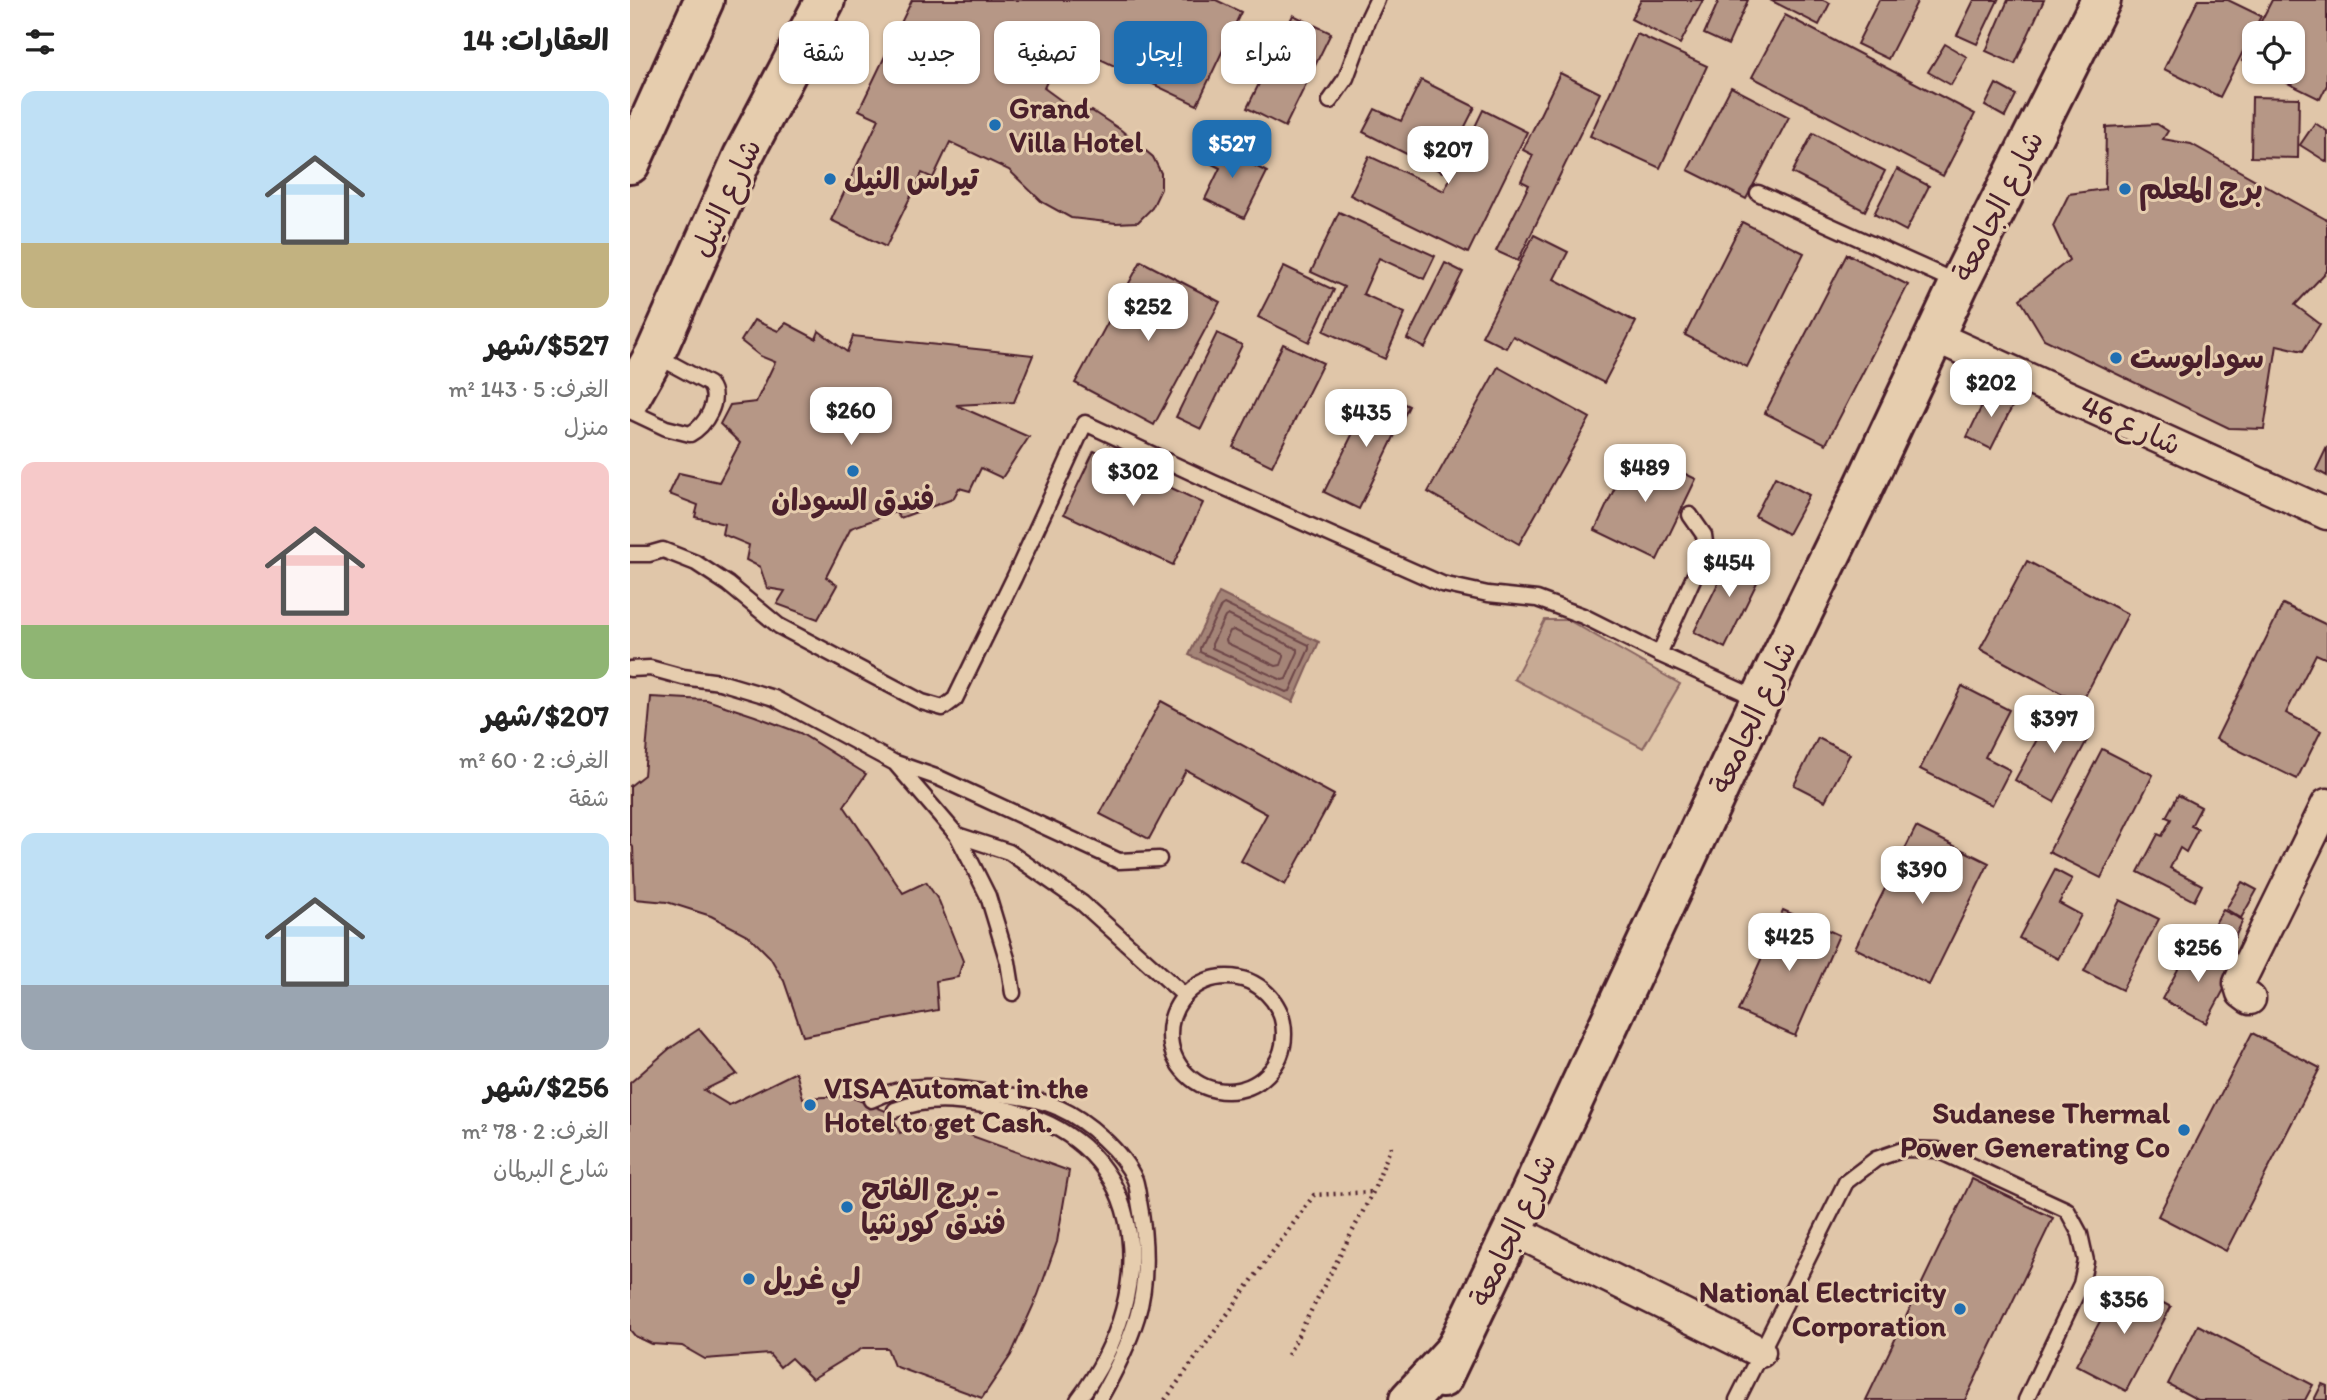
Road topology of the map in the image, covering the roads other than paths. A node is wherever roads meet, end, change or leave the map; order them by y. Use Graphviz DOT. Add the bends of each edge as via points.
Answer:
graph roads {
  1 [pos="704,0"];
  2 [pos="825,0"];
  3 [pos="1377,0"];
  4 [pos="2101,0"];
  5 [pos="1331,102"];
  6 [pos="630,164"];
  7 [pos="1758,193"];
  8 [pos="1959,284"];
  9 [pos="1934,336"];
  10 [pos="655,354"];
  11 [pos="630,398"];
  12 [pos="630,411"];
  13 [pos="2327,514"];
  14 [pos="1690,515"];
  15 [pos="630,554"];
  16 [pos="1659,654"];
  17 [pos="630,669"];
  18 [pos="1760,700"];
  19 [pos="895,763"];
  20 [pos="2327,804"];
  21 [pos="957,835"];
  22 [pos="1159,859"];
  23 [pos="2245,991"];
  24 [pos="1013,993"];
  25 [pos="1184,995"];
  26 [pos="871,1100"];
  27 [pos="895,1110"];
  28 [pos="1513,1230"];
  29 [pos="1457,1348"];
  30 [pos="1760,1352"];
  31 [pos="1078,1400"];
  32 [pos="1099,1400"];
  33 [pos="1409,1400"];
  34 [pos="1432,1400"];
  35 [pos="1737,1400"];
  36 [pos="2026,1400"];
  1 -- 6 [label="main road"];
  2 -- 10 [label="main road, شارع النيل" via="743,156"];
  3 -- 5 [label="lane" via="1346,78"];
  4 -- 8 [label="main road, شارع الجامعة"];
  7 -- 8 [label="lane"];
  8 -- 9 [label="main road, شارع الجامعة"];
  9 -- 13 [label="street, شارع 46"];
  9 -- 18 [label="main road, شارع الجامعة"];
  10 -- 11 [label="main road, شارع النيل"];
  10 -- 12 [label="lane" via="709,384 714,397 708,415 690,434"];
  14 -- 16 [label="lane" via="1704,535 1706,550"];
  15 -- 16 [label="lane" via="663,551 696,563 779,626 922,702 943,708 955,699 1085,423 1442,584 1537,598"];
  16 -- 18 [label="lane"];
  17 -- 19 [label="lane" via="650,668 720,682 774,698"];
  18 -- 28 [label="main road, شارع الجامعة"];
  19 -- 21 [label="lane"];
  19 -- 22 [label="lane" via="939,778 1119,861"];
  20 -- 23 [label="street"];
  21 -- 24 [label="lane" via="988,895"];
  21 -- 25 [label="lane" via="1009,852 1082,903"];
  25 -- 25 [label="lane" via="1201,982 1221,976 1242,978 1261,987 1275,1003 1283,1023 1283,1044 1276,1063 1261,1079 1242,1088 1221,1091 1201,1086 1184,1072 1169,1034"];
  26 -- 32 [label="lane" via="892,1090 920,1087 1024,1097 1085,1121 1115,1151 1135,1180 1144,1226 1145,1266 1138,1316"];
  27 -- 31 [label="lane" via="933,1100 1026,1114 1079,1142 1114,1182 1125,1206 1129,1233 1125,1297 1103,1361"];
  28 -- 29 [label="main road, شارع الجامعة"];
  28 -- 30 [label="street"];
  29 -- 33 [label="main road"];
  29 -- 34 [label="main road, شارع الجامعة"];
  30 -- 35 [label="lane"];
  30 -- 36 [label="lane" via="1846,1182 1876,1159 1905,1149 1937,1150 2067,1210 2081,1234 2086,1261 2081,1284"];
}
